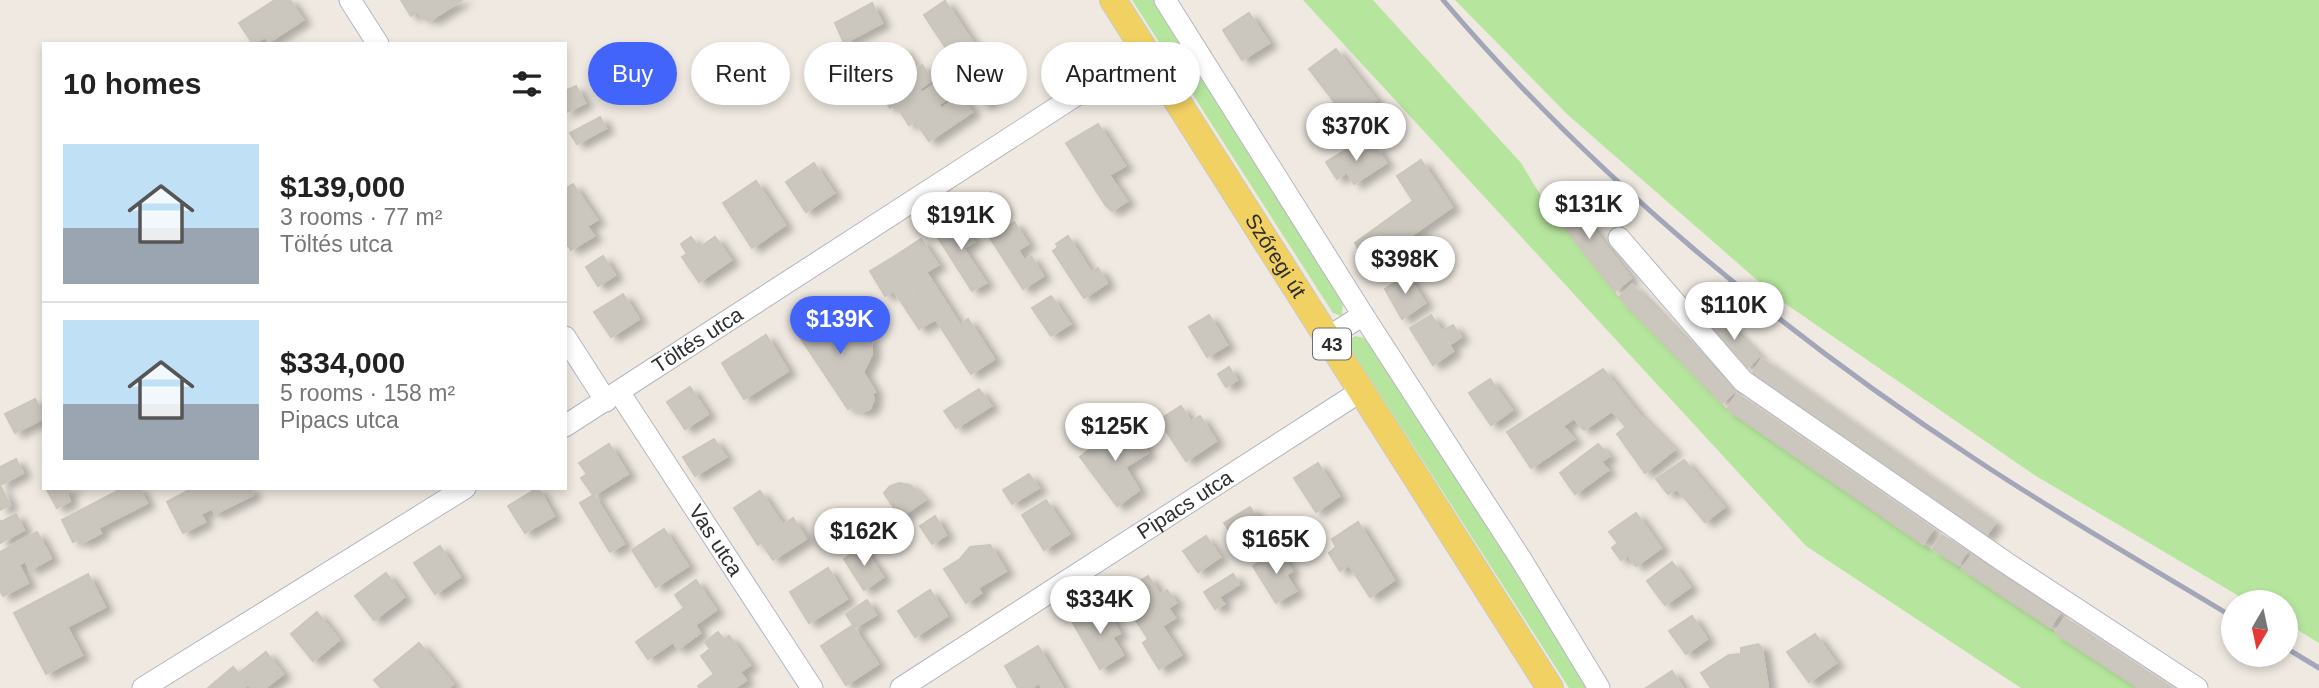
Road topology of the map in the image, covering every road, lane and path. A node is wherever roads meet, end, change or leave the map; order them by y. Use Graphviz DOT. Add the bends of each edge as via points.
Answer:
graph roads {
  1 [pos="350,0"];
  2 [pos="1113,0"];
  3 [pos="1165,0"];
  4 [pos="377,42"];
  5 [pos="1141,42"];
  6 [pos="1061,105"];
  7 [pos="1181,105"];
  8 [pos="1619,239"];
  9 [pos="1363,315"];
  10 [pos="1327,338"];
  11 [pos="567,339"];
  12 [pos="1361,391"];
  13 [pos="613,396"];
  14 [pos="567,425"];
  15 [pos="462,490"];
  16 [pos="142,688"];
  17 [pos="812,688"];
  18 [pos="901,688"];
  19 [pos="1550,688"];
  20 [pos="1599,688"];
  21 [pos="2197,688"];
  1 -- 4 [label="street"];
  2 -- 5 [label="main road, Szőregi út / 43"];
  3 -- 9 [label="street"];
  6 -- 13 [label="street, Töltés utca"];
  7 -- 10 [label="main road, Szőregi út / 43"];
  8 -- 21 [label="street" via="1743,381 1994,555"];
  9 -- 10 [label="street"];
  9 -- 20 [label="street"];
  10 -- 12 [label="main road, Szőregi út / 43"];
  11 -- 13 [label="street, Vas utca"];
  12 -- 18 [label="street, Pipacs utca"];
  12 -- 19 [label="main road, Szőregi út / 43"];
  13 -- 14 [label="street, Töltés utca"];
  13 -- 17 [label="street, Vas utca"];
  15 -- 16 [label="street"];
}
